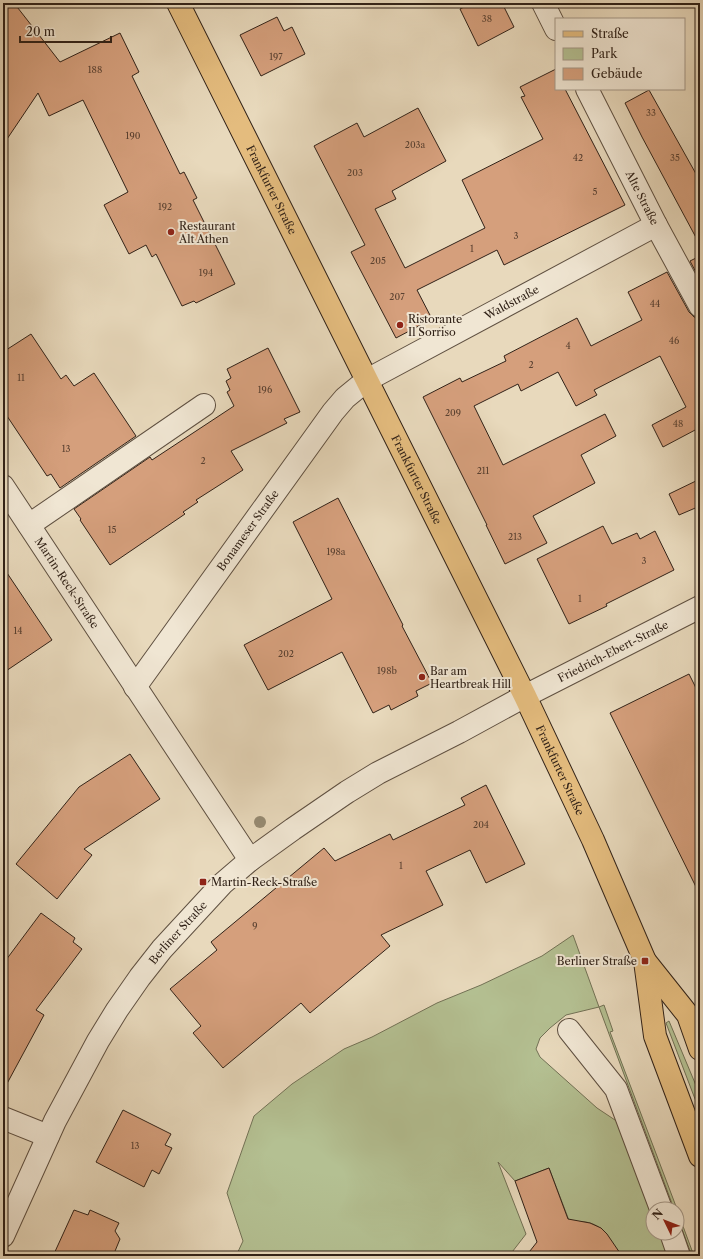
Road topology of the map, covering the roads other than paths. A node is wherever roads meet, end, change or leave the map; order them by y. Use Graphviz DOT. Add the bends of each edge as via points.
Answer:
graph roads {
  1 [pos="178,3"];
  2 [pos="543,3"];
  3 [pos="555,27"];
  4 [pos="588,90"];
  5 [pos="656,225"];
  6 [pos="700,306"];
  7 [pos="367,380"];
  8 [pos="204,405"];
  9 [pos="3,486"];
  10 [pos="28,525"];
  11 [pos="700,607"];
  12 [pos="135,687"];
  13 [pos="526,696"];
  14 [pos="250,860"];
  15 [pos="645,961"];
  16 [pos="569,1030"];
  17 [pos="700,1049"];
  18 [pos="3,1118"];
  19 [pos="48,1136"];
  20 [pos="700,1156"];
  21 [pos="659,1201"];
  22 [pos="3,1236"];
  23 [pos="674,1241"];
  24 [pos="679,1256"];
  1 -- 7 [label="main road, Frankfurter Straße"];
  2 -- 3 [label="street"];
  4 -- 5 [label="street, Alte Straße"];
  5 -- 6 [label="street, Alte Straße"];
  5 -- 7 [label="street, Waldstraße"];
  7 -- 12 [label="street, Bonameser Straße" via="333,412"];
  7 -- 13 [label="main road, Frankfurter Straße"];
  8 -- 10 [label="street"];
  9 -- 10 [label="street, Martin-Reck-Straße"];
  10 -- 12 [label="street, Martin-Reck-Straße"];
  11 -- 13 [label="street, Friedrich-Ebert-Straße"];
  12 -- 14 [label="street, Martin-Reck-Straße"];
  13 -- 14 [label="street, Berliner Straße" via="372,777"];
  13 -- 15 [label="main road, Frankfurter Straße" via="593,840"];
  14 -- 19 [label="street, Berliner Straße" via="222,884 162,949 140,977 98,1041"];
  15 -- 17 [label="main road, Frankfurter Straße" via="688,1015"];
  15 -- 20 [label="main road, Frankfurter Straße" via="655,1036"];
  16 -- 21 [label="street" via="616,1089"];
  18 -- 19 [label="street"];
  19 -- 22 [label="street, Berliner Straße"];
  23 -- 24 [label="street"];
}
